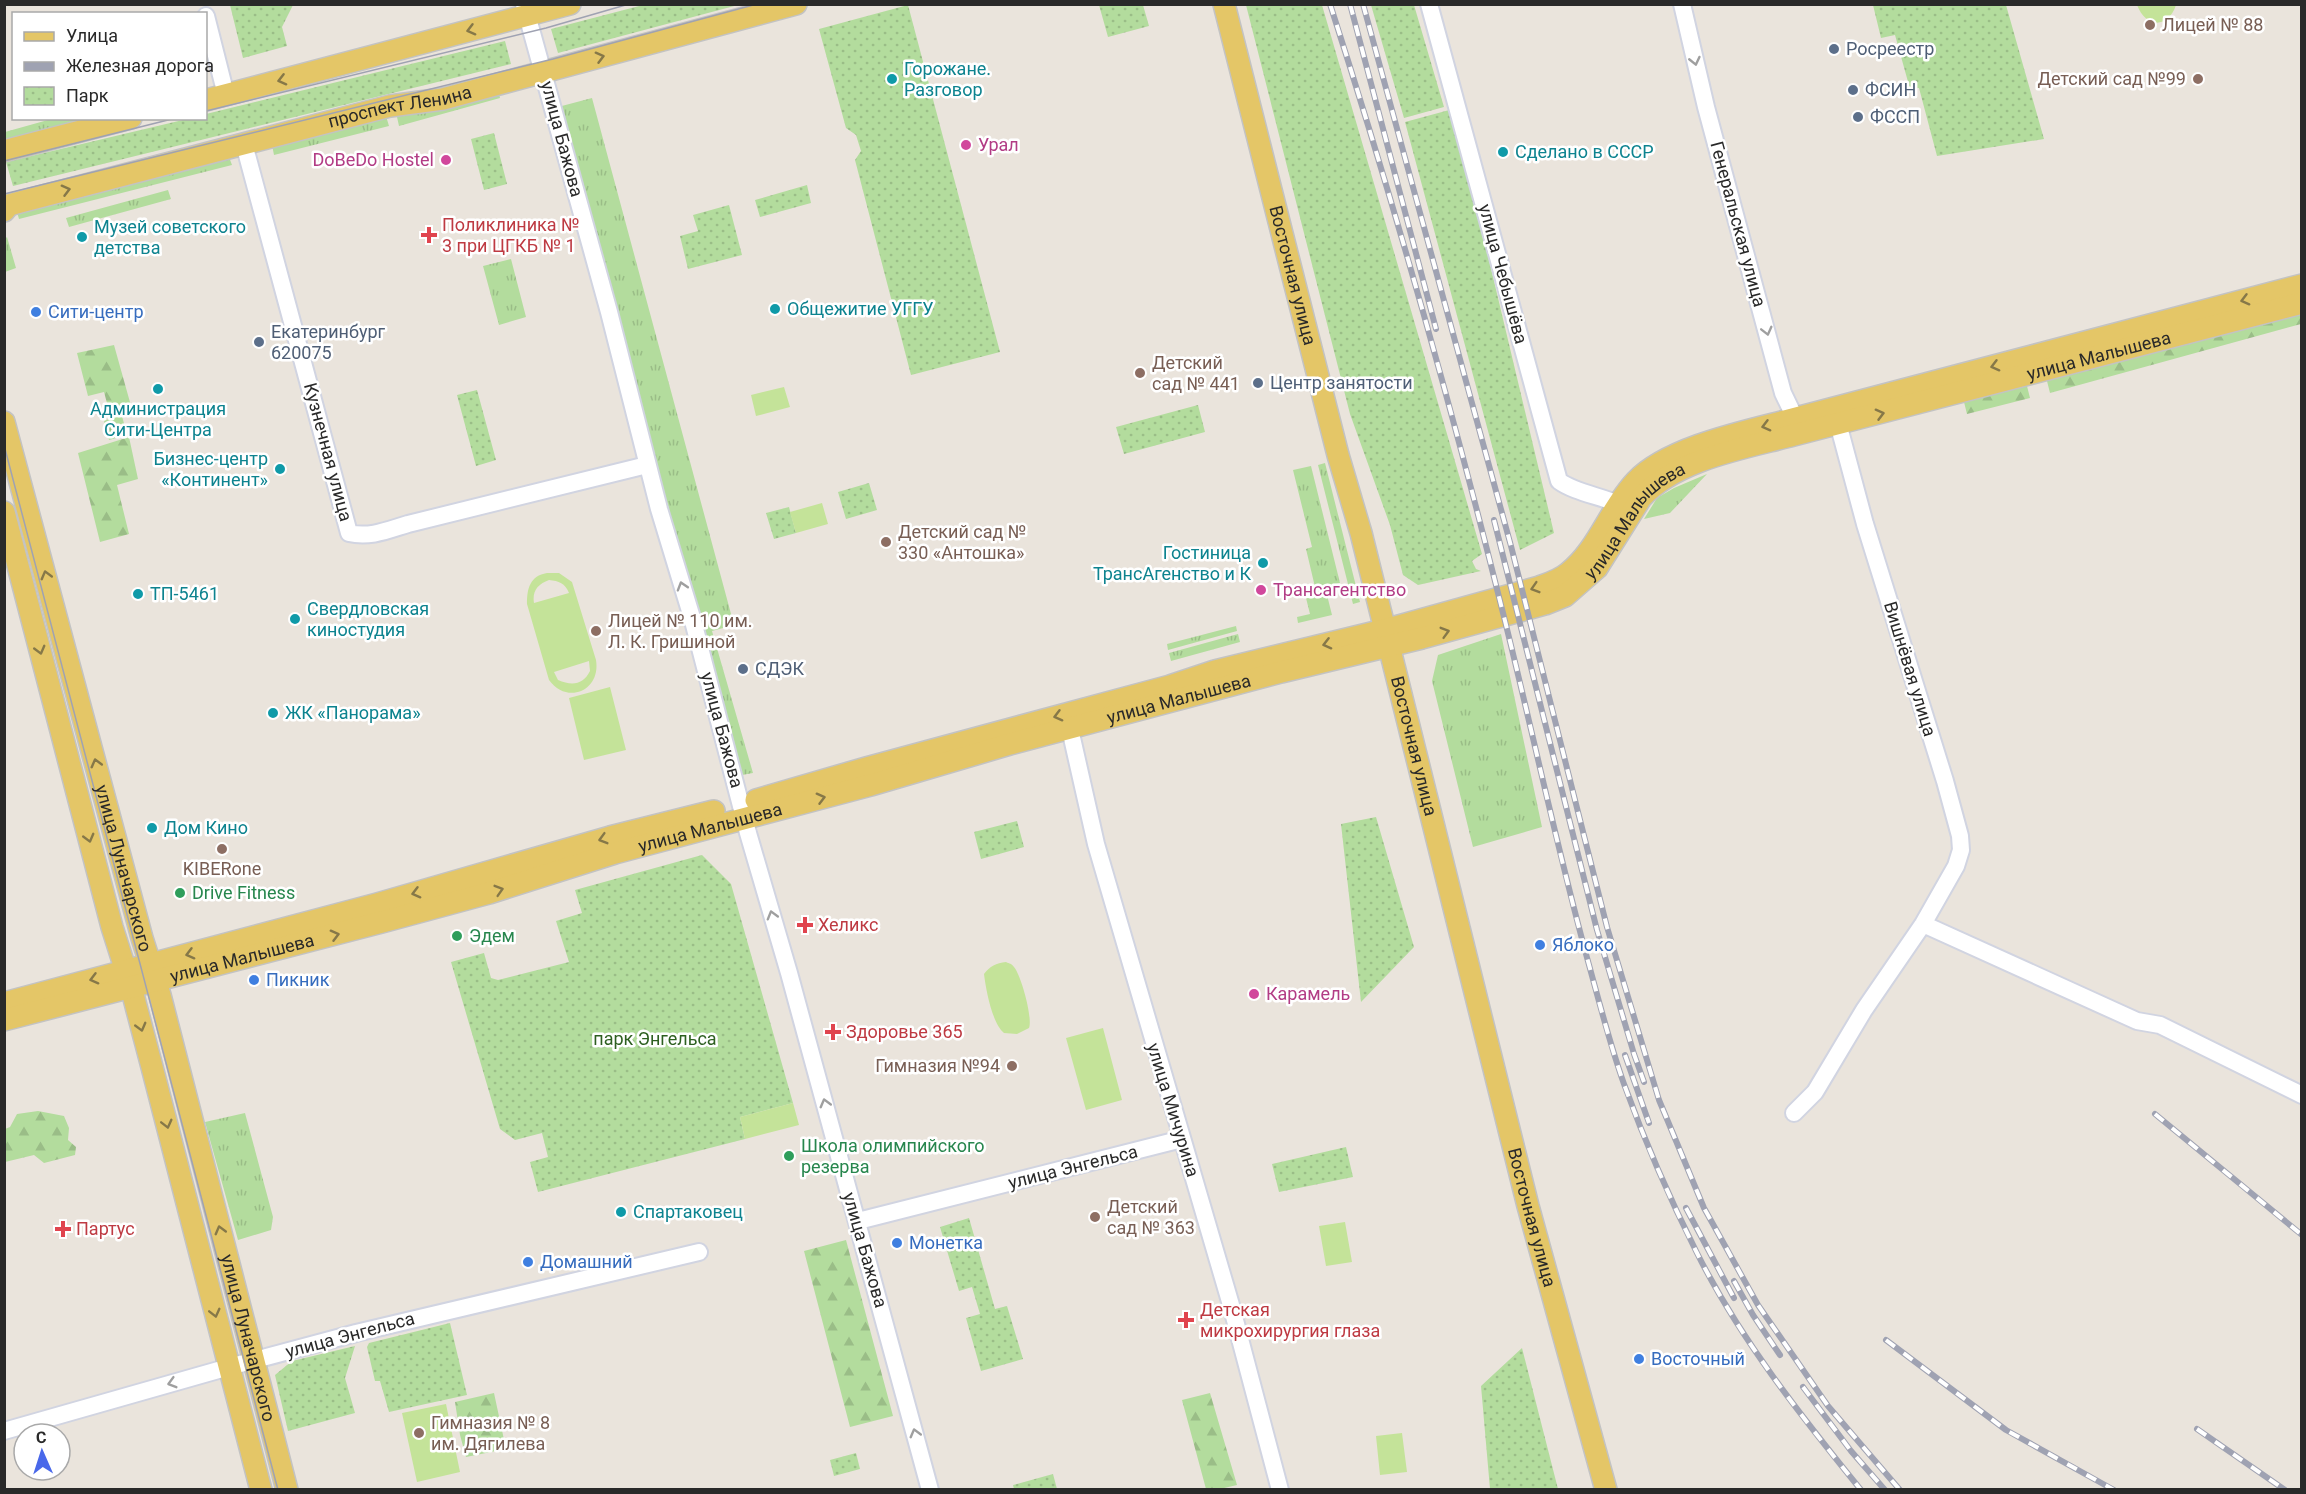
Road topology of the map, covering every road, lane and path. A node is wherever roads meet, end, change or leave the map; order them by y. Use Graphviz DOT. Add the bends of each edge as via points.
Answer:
graph roads {
  1 [pos="570,4"];
  2 [pos="796,4"];
  3 [pos="1224,4"];
  4 [pos="1429,4"];
  5 [pos="1682,4"];
  6 [pos="526,10"];
  7 [pos="207,30"];
  8 [pos="543,72"];
  9 [pos="216,97"];
  10 [pos="123,120"];
  11 [pos="244,144"];
  12 [pos="4,151"];
  13 [pos="4,211"];
  14 [pos="2301,285"];
  15 [pos="2301,303"];
  16 [pos="1836,416"];
  17 [pos="1795,418"];
  18 [pos="4,422"];
  19 [pos="1816,430"];
  20 [pos="647,465"];
  21 [pos="1618,504"];
  22 [pos="4,512"];
  23 [pos="1386,638"];
  24 [pos="1070,729"];
  25 [pos="743,811"];
  26 [pos="1923,924"];
  27 [pos="154,973"];
  28 [pos="129,979"];
  29 [pos="4,1003"];
  30 [pos="4,1020"];
  31 [pos="2301,1095"];
  32 [pos="1794,1113"];
  33 [pos="1182,1139"];
  34 [pos="858,1221"];
  35 [pos="699,1252"];
  36 [pos="255,1360"];
  37 [pos="229,1367"];
  38 [pos="4,1431"];
  39 [pos="261,1490"];
  40 [pos="287,1490"];
  41 [pos="930,1490"];
  42 [pos="1280,1490"];
  43 [pos="1606,1490"];
  1 -- 6 [label="main road"];
  8 -- 2 [label="main road, проспект Ленина, one-way"];
  3 -- 23 [label="main road, Восточная улица"];
  4 -- 21 [label="street, улица Чебышёва" via="1559,481"];
  5 -- 17 [label="street, Генеральская улица, one-way" via="1780,383"];
  6 -- 8 [label="street, улица Бажова"];
  6 -- 9 [label="main road, one-way"];
  7 -- 9 [label="street"];
  8 -- 11 [label="main road, проспект Ленина"];
  8 -- 20 [label="street, улица Бажова"];
  10 -- 12 [label="main road"];
  13 -- 11 [label="main road, проспект Ленина, one-way" via="9,205"];
  11 -- 20 [label="street, Кузнечная улица" via="349,533 374,535"];
  14 -- 16 [label="main road, улица Малышева, one-way"];
  16 -- 15 [label="main road, улица Малышева, one-way"];
  16 -- 17 [label="main road, улица Малышева"];
  16 -- 19 [label="main road, улица Малышева"];
  16 -- 26 [label="street, Вишнёвая улица" via="1960,836 1956,866"];
  17 -- 19 [label="street"];
  17 -- 21 [label="main road, улица Малышева, one-way" via="1722,438 1668,459 1637,480"];
  27 -- 18 [label="main road, улица Луначарского, one-way"];
  23 -- 19 [label="main road, улица Малышева, one-way" via="1422,638 1565,596 1597,568 1641,498 1663,480 1702,461"];
  25 -- 20 [label="street, улица Бажова, one-way" via="696,630"];
  21 -- 23 [label="main road, улица Малышева, one-way" via="1584,558 1559,580"];
  22 -- 28 [label="main road, улица Луначарского, one-way"];
  23 -- 24 [label="main road, улица Малышева" via="1281,672"];
  23 -- 25 [label="main road, улица Малышева, one-way" via="1215,671"];
  23 -- 43 [label="main road, Восточная улица" via="1525,1195"];
  25 -- 24 [label="main road, улица Малышева, one-way" via="871,785"];
  24 -- 33 [label="street, улица Мичурина" via="1098,852"];
  25 -- 27 [label="main road, улица Малышева" via="478,896"];
  34 -- 25 [label="street, улица Бажова, one-way"];
  26 -- 31 [label="street" via="2127,1017 2160,1025"];
  26 -- 32 [label="street, Вишнёвая улица" via="1864,1010 1815,1092"];
  27 -- 28 [label="main road, улица Малышева"];
  36 -- 27 [label="main road, улица Луначарского, one-way"];
  28 -- 29 [label="main road, улица Малышева, one-way"];
  28 -- 30 [label="main road, улица Малышева"];
  28 -- 37 [label="main road, улица Луначарского, one-way"];
  33 -- 34 [label="street, улица Энгельса"];
  33 -- 42 [label="street, улица Мичурина"];
  41 -- 34 [label="street, улица Бажова, one-way"];
  35 -- 36 [label="street, улица Энгельса"];
  36 -- 37 [label="street, улица Энгельса"];
  36 -- 40 [label="main road, улица Луначарского"];
  37 -- 38 [label="street, улица Энгельса, one-way"];
  37 -- 39 [label="main road, улица Луначарского"];
}
